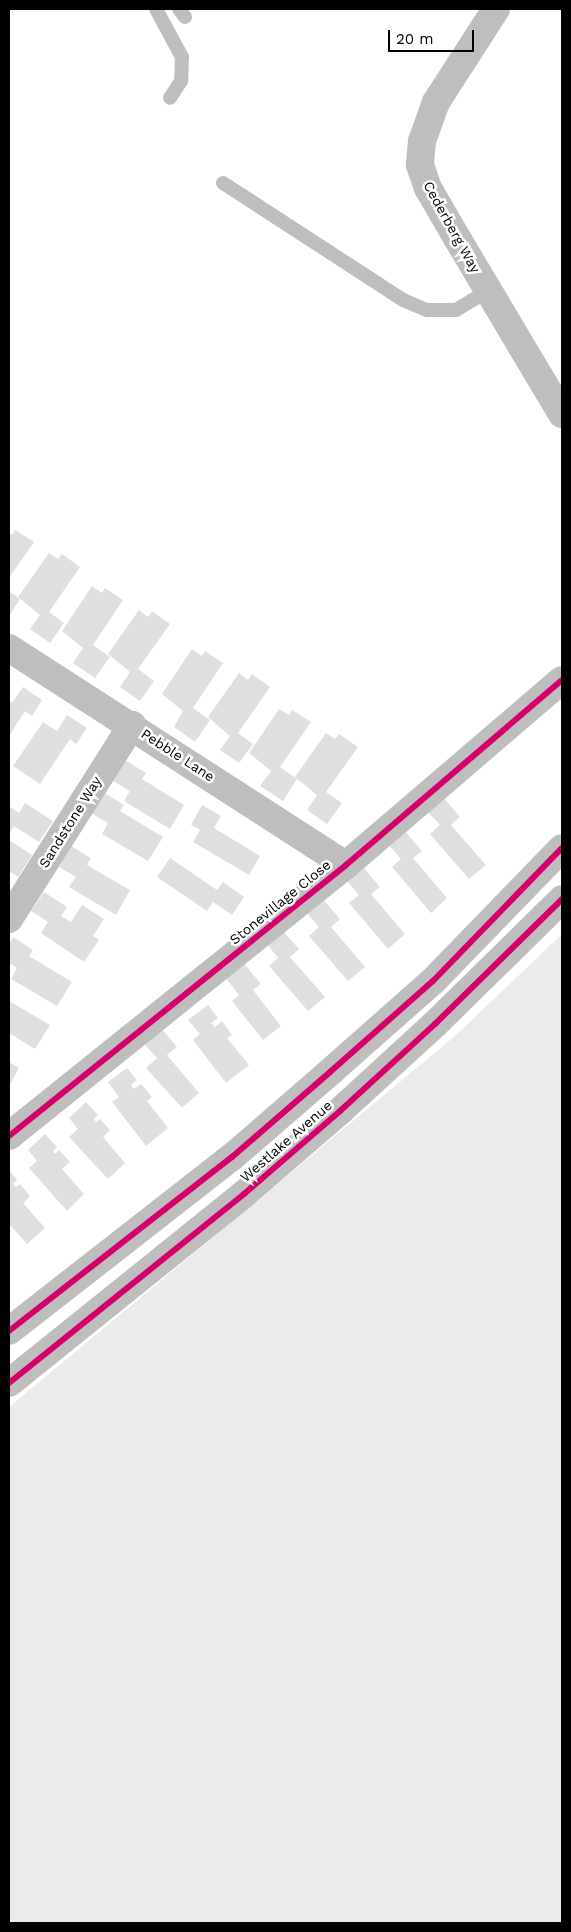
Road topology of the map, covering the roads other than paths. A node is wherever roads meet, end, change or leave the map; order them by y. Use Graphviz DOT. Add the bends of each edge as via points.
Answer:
graph roads {
  1 [pos="156,9"];
  2 [pos="496,9"];
  3 [pos="170,98"];
  4 [pos="223,184"];
  5 [pos="488,291"];
  6 [pos="562,414"];
  7 [pos="9,648"];
  8 [pos="562,680"];
  9 [pos="132,725"];
  10 [pos="562,848"];
  11 [pos="346,865"];
  12 [pos="562,899"];
  13 [pos="9,919"];
  14 [pos="9,1136"];
  15 [pos="9,1331"];
  16 [pos="9,1383"];
  1 -- 3 [label="lane" via="182,57 181,81"];
  2 -- 5 [label="street, Cederberg Way" via="436,102 419,152 428,188"];
  4 -- 5 [label="lane" via="403,300 427,310 456,310"];
  5 -- 6 [label="street, Cederberg Way"];
  7 -- 9 [label="street, Pebble Lane"];
  8 -- 11 [label="street, Stonevillage Close" via="493,743"];
  9 -- 11 [label="street, Pebble Lane"];
  9 -- 13 [label="street, Sandstone Way"];
  10 -- 15 [label="street, Westlake Avenue" via="433,981 323,1078 232,1157"];
  11 -- 14 [label="street, Stonevillage Close"];
  12 -- 16 [label="street, Westlake Avenue" via="435,1024 333,1117 244,1194"];
}
